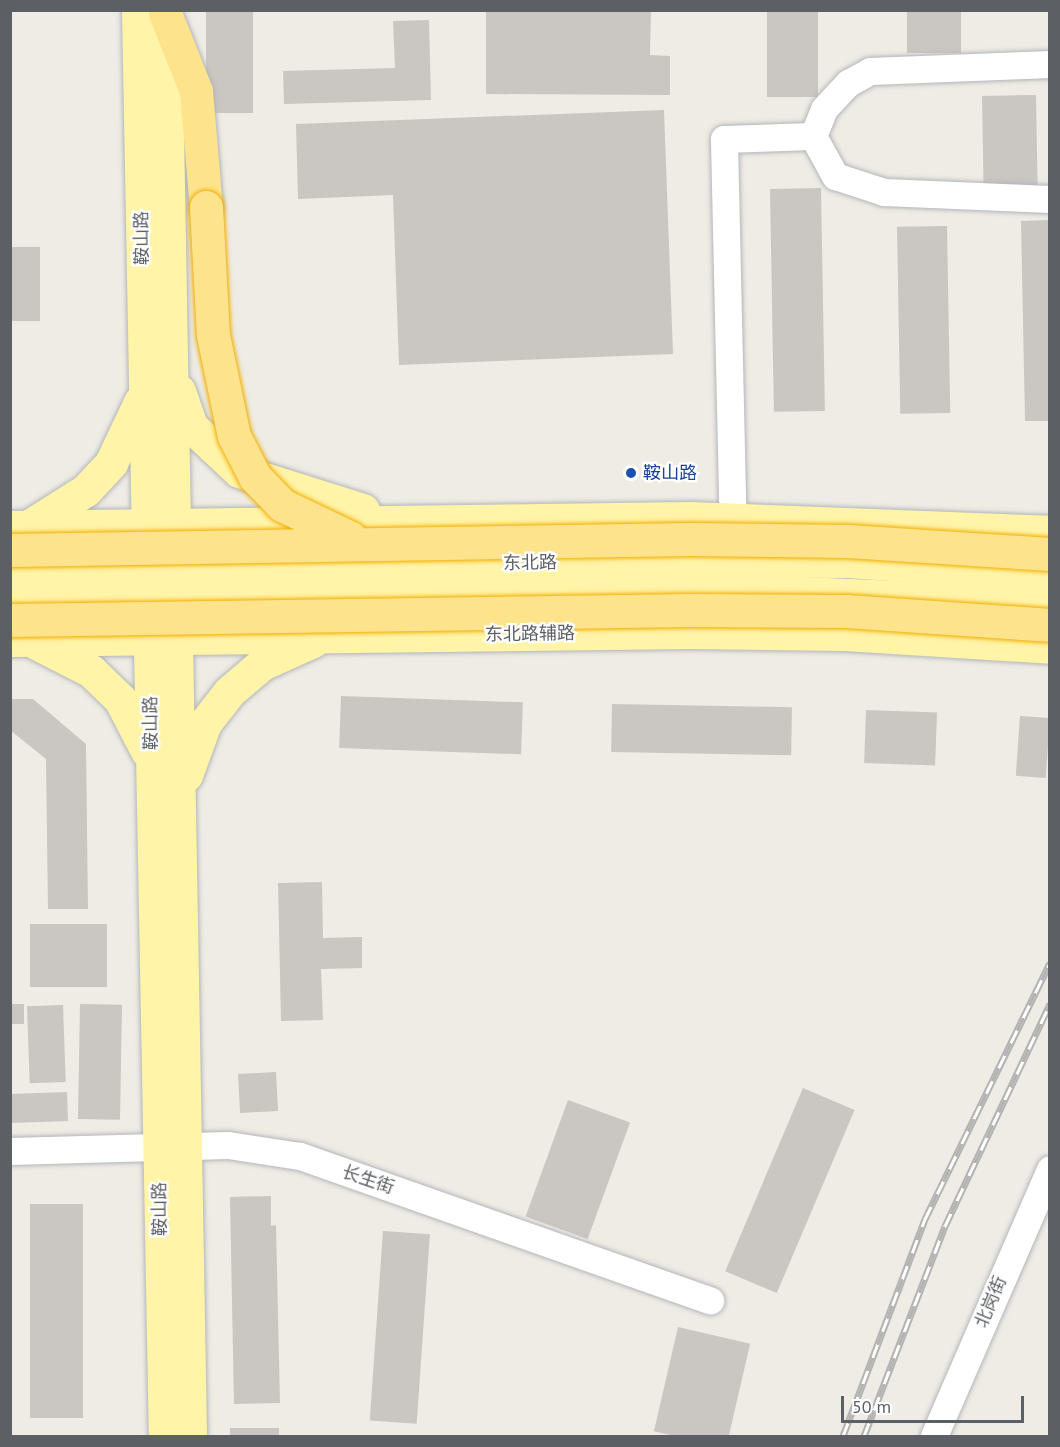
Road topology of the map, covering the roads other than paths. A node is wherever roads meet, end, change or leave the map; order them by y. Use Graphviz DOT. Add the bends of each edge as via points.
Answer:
graph roads {
  1 [pos="156,11"];
  2 [pos="1050,64"];
  3 [pos="813,136"];
  4 [pos="1050,199"];
  5 [pos="171,351"];
  6 [pos="145,389"];
  7 [pos="733,519"];
  8 [pos="161,524"];
  9 [pos="86,525"];
  10 [pos="395,532"];
  11 [pos="1050,532"];
  12 [pos="1050,554"];
  13 [pos="16,558"];
  14 [pos="734,560"];
  15 [pos="1050,575"];
  16 [pos="328,580"];
  17 [pos="162,583"];
  18 [pos="404,593"];
  19 [pos="1050,604"];
  20 [pos="1050,618"];
  21 [pos="1050,625"];
  22 [pos="16,633"];
  23 [pos="330,636"];
  24 [pos="163,638"];
  25 [pos="1010,643"];
  26 [pos="1050,647"];
  27 [pos="152,764"];
  28 [pos="179,806"];
  29 [pos="172,1147"];
  30 [pos="10,1151"];
  31 [pos="1050,1169"];
  32 [pos="710,1300"];
  33 [pos="165,1437"];
  34 [pos="190,1437"];
  35 [pos="934,1437"];
  1 -- 5 [label="main road, 鞍山路"];
  1 -- 6 [label="main road, 鞍山路"];
  1 -- 10 [label="highway, bridge" via="196,91 220,387 234,436 250,467 282,506 316,526"];
  2 -- 3 [label="street" via="870,71 848,83 824,109"];
  3 -- 4 [label="street" via="835,176 884,192"];
  3 -- 7 [label="street" via="724,139"];
  5 -- 8 [label="main road, 鞍山路"];
  5 -- 10 [label="main road" via="191,426 239,471"];
  6 -- 8 [label="main road, 鞍山路"];
  6 -- 13 [label="main road" via="131,429 111,462"];
  7 -- 10 [label="main road"];
  7 -- 11 [label="main road"];
  7 -- 14 [label="street"];
  8 -- 9 [label="main road"];
  8 -- 10 [label="main road"];
  8 -- 17 [label="main road, 鞍山路"];
  9 -- 13 [label="main road"];
  9 -- 13 [label="main road"];
  10 -- 12 [label="highway, 东北路, bridge" via="848,541"];
  10 -- 13 [label="highway, 东北路, bridge"];
  13 -- 17 [label="main road, 东北路"];
  14 -- 15 [label="main road, 东北路" via="847,561"];
  14 -- 16 [label="main road, 东北路"];
  16 -- 17 [label="main road, 东北路"];
  16 -- 18 [label="main road, 东北路"];
  17 -- 24 [label="main road, 鞍山路"];
  18 -- 19 [label="main road, 东北路" via="701,589"];
  18 -- 23 [label="main road"];
  20 -- 25 [label="main road"];
  21 -- 22 [label="highway, bridge" via="846,611 700,610"];
  22 -- 24 [label="main road, 东北路辅路"];
  22 -- 27 [label="main road" via="63,653 113,692 138,728"];
  23 -- 24 [label="main road, 东北路辅路"];
  23 -- 25 [label="main road, 东北路辅路" via="689,632"];
  23 -- 28 [label="main road" via="262,664 229,692 205,723"];
  24 -- 27 [label="main road, 鞍山路"];
  24 -- 28 [label="main road, 鞍山路"];
  25 -- 26 [label="main road, 东北路辅路"];
  27 -- 29 [label="main road, 鞍山路"];
  28 -- 29 [label="main road, 鞍山路"];
  29 -- 30 [label="street, 长生街"];
  29 -- 32 [label="street, 长生街" via="228,1144 300,1156"];
  29 -- 33 [label="main road, 鞍山路"];
  29 -- 34 [label="main road, 鞍山路"];
  31 -- 35 [label="street, 北岗街"];
}
